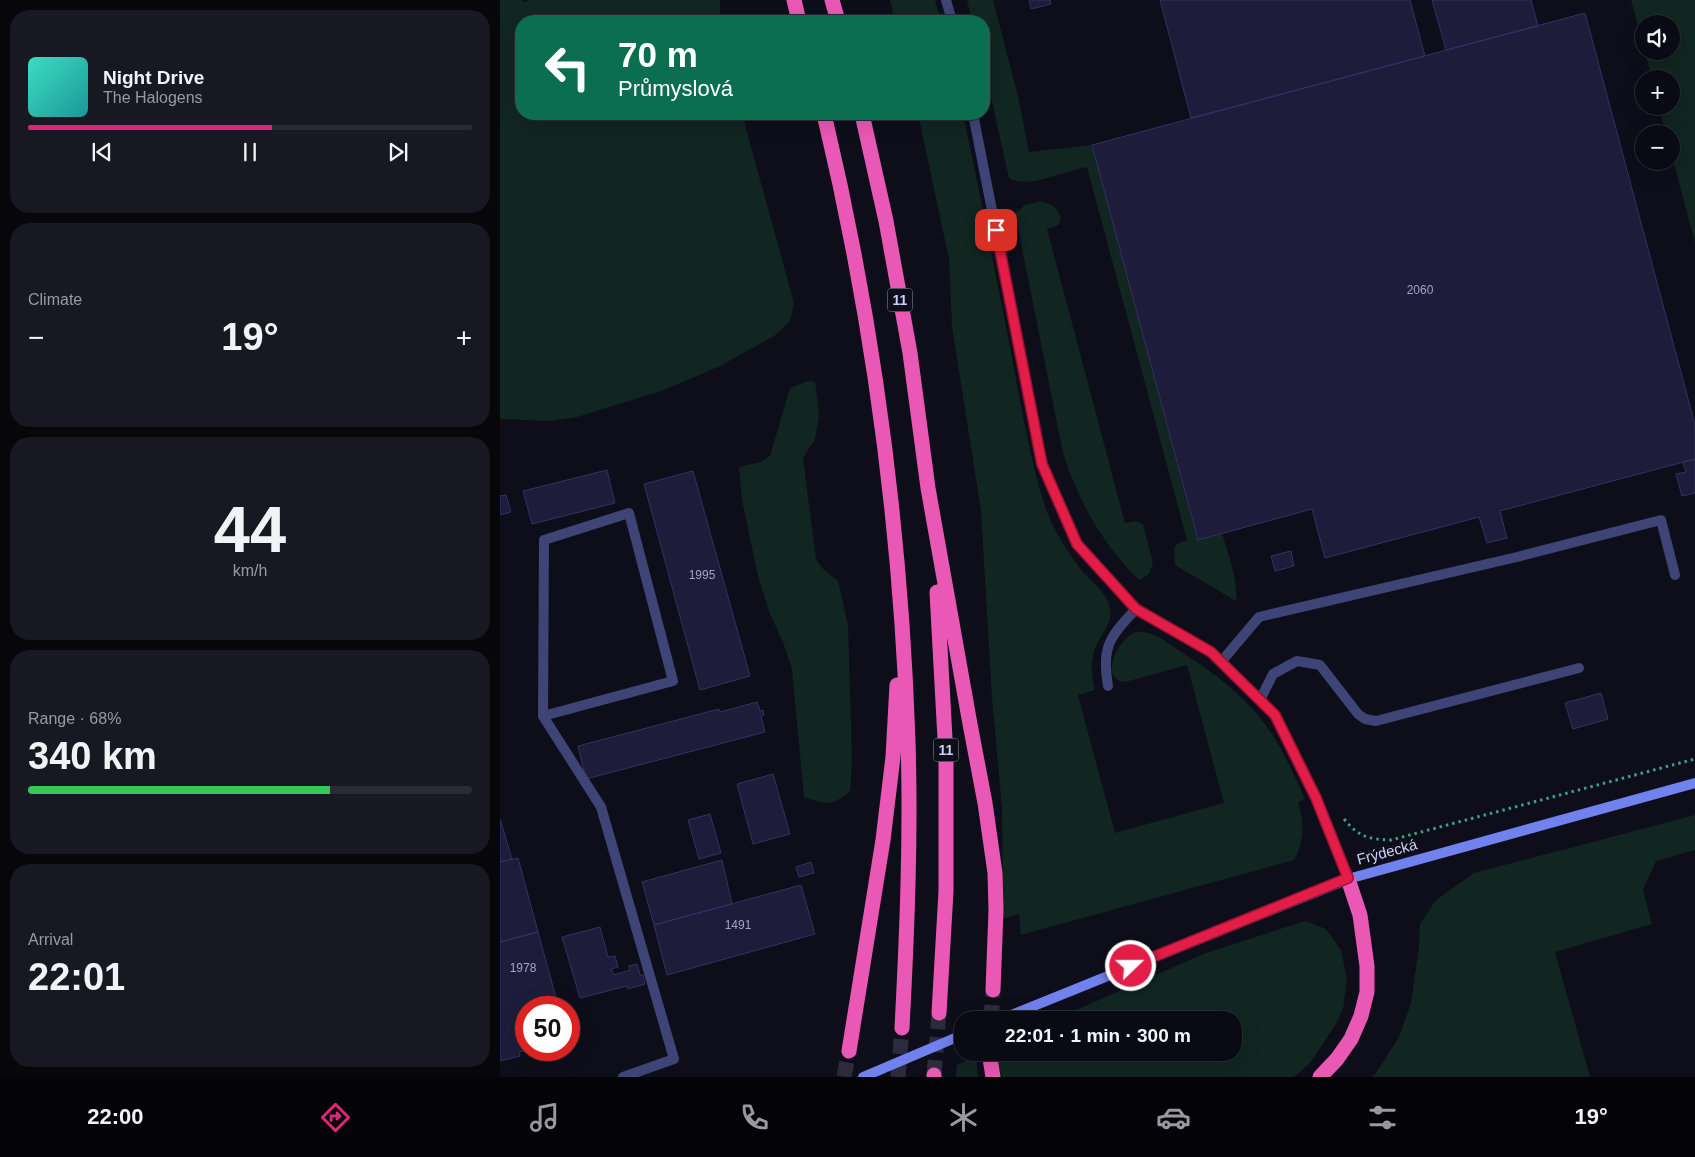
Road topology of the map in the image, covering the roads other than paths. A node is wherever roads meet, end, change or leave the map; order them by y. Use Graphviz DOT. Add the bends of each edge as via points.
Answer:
graph roads {
  1 [pos="794,0"];
  2 [pos="832,0"];
  3 [pos="946,0"];
  4 [pos="798,15"];
  5 [pos="836,15"];
  6 [pos="950,15"];
  7 [pos="825,120"];
  8 [pos="863,120"];
  9 [pos="974,120"];
  10 [pos="928,488"];
  11 [pos="1675,575"];
  12 [pos="1136,609"];
  13 [pos="902,614"];
  14 [pos="1220,662"];
  15 [pos="1579,668"];
  16 [pos="1108,686"];
  17 [pos="1260,700"];
  18 [pos="543,716"];
  19 [pos="1695,783"];
  20 [pos="1348,878"];
  21 [pos="993,990"];
  22 [pos="1021,1011"];
  23 [pos="939,1013"];
  24 [pos="902,1028"];
  25 [pos="954,1038"];
  26 [pos="849,1051"];
  27 [pos="991,1061"];
  28 [pos="623,1077"];
  29 [pos="862,1077"];
  30 [pos="993,1077"];
  31 [pos="1320,1077"];
  1 -- 4 [label="highway"];
  2 -- 5 [label="highway"];
  3 -- 6 [label="lane"];
  7 -- 13 [label="highway, 11" via="870,340"];
  8 -- 10 [label="highway, 11" via="908,344"];
  9 -- 12 [label="lane" via="1042,464 1077,544"];
  10 -- 21 [label="highway" via="995,873"];
  10 -- 23 [label="highway, 11" via="940,623 946,757 946,890"];
  11 -- 14 [label="lane" via="1661,520 1259,617"];
  12 -- 14 [label="lane" via="1211,652"];
  12 -- 16 [label="lane" via="1109,641 1104,667"];
  13 -- 24 [label="highway, 11" via="910,855"];
  13 -- 26 [label="highway" via="884,840"];
  14 -- 17 [label="lane"];
  15 -- 17 [label="lane" via="1376,721 1358,714 1320,665 1297,661 1273,674"];
  17 -- 20 [label="lane" via="1275,715 1324,818"];
  18 -- 18 [label="lane" via="673,681 629,513 544,540"];
  18 -- 28 [label="lane" via="601,807 674,1059"];
  19 -- 20 [label="main road, Frýdecká"];
  20 -- 22 [label="main road, Frýdecká"];
  20 -- 31 [label="highway" via="1360,915 1367,966 1366,992 1352,1039"];
  25 -- 29 [label="main road, bridge"];
  27 -- 30 [label="highway"];
}
